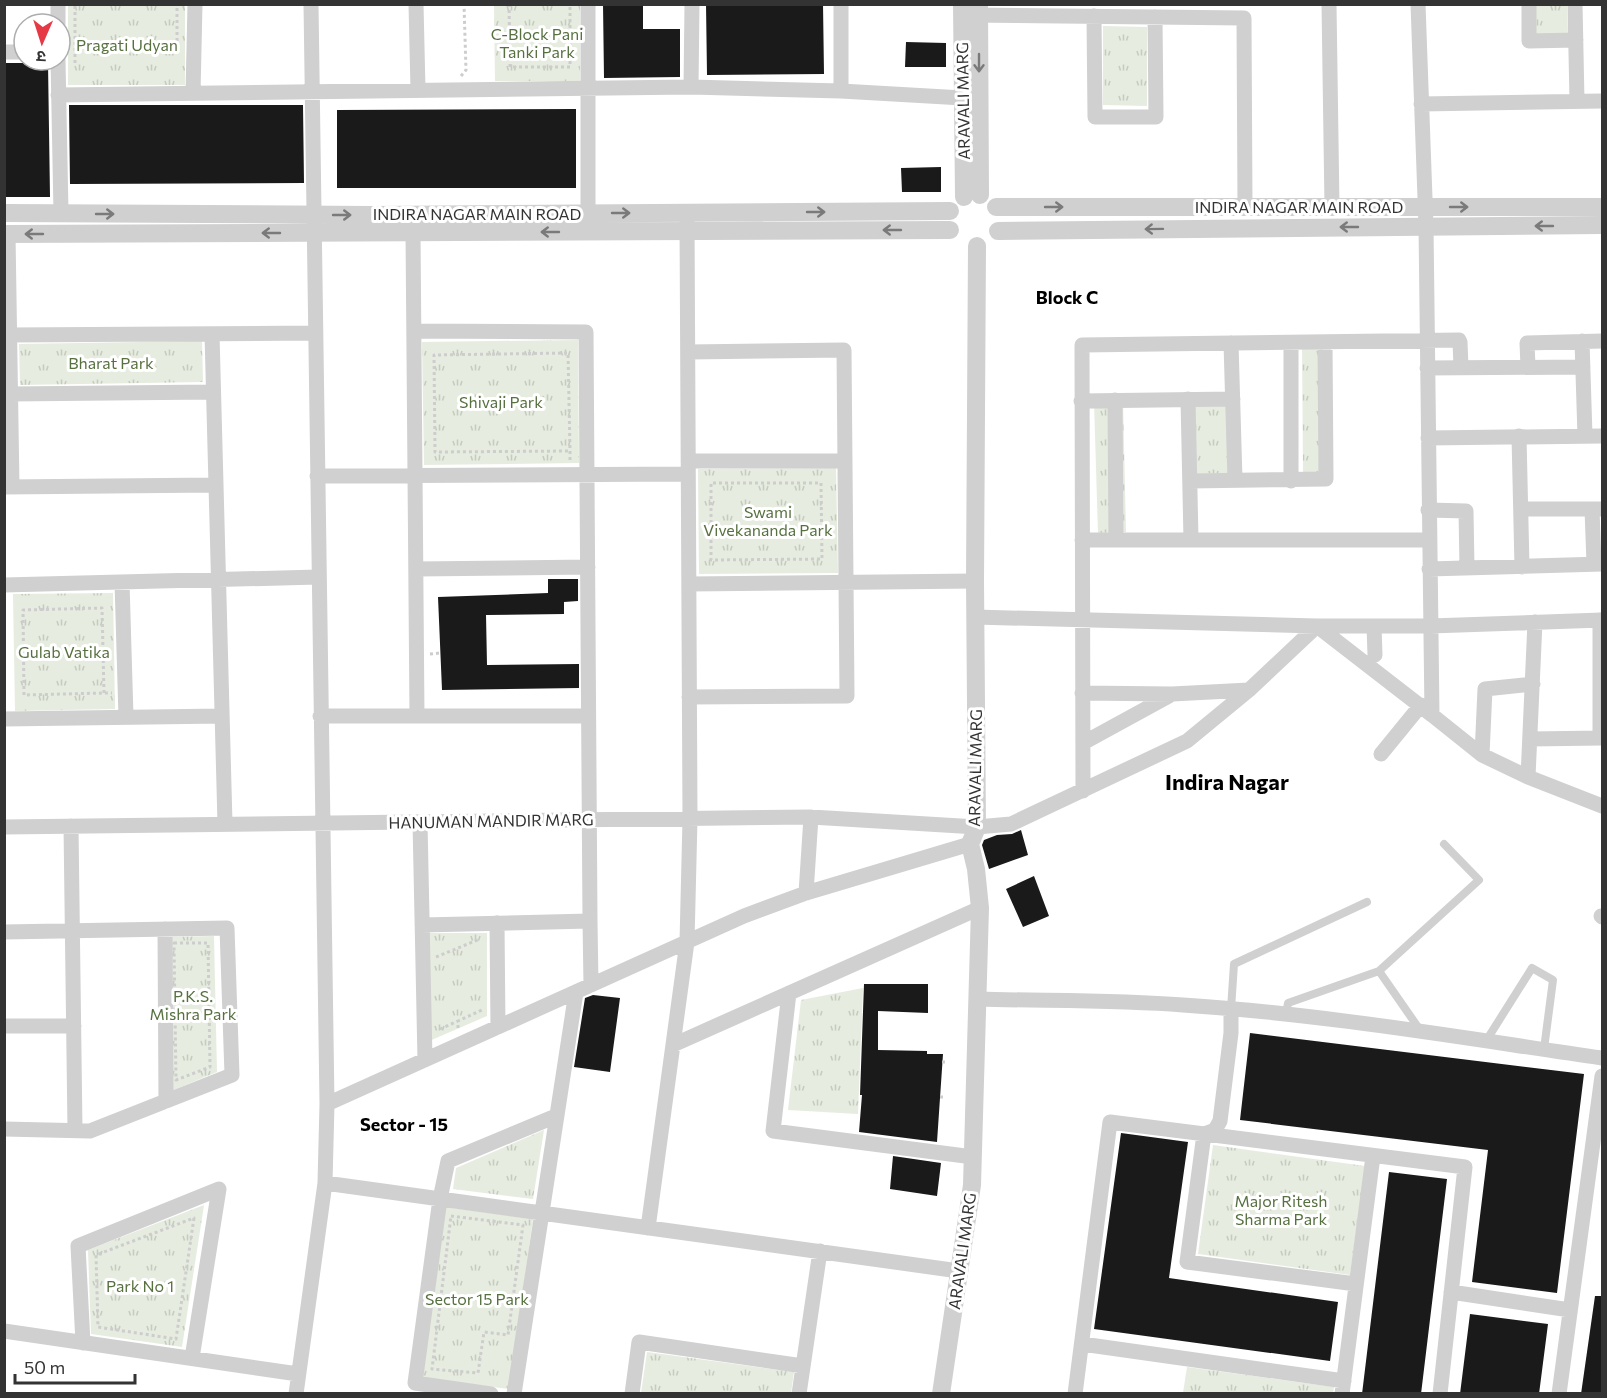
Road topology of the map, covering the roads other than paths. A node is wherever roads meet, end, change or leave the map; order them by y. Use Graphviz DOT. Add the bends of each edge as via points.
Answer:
graph roads {
  1 [pos="195,4"];
  2 [pos="311,4"];
  3 [pos="416,4"];
  4 [pos="588,4"];
  5 [pos="692,4"];
  6 [pos="841,4"];
  7 [pos="1329,4"];
  8 [pos="1418,4"];
  9 [pos="1529,4"];
  10 [pos="1575,4"];
  11 [pos="971,10"];
  12 [pos="1094,16"];
  13 [pos="1155,17"];
  14 [pos="1576,40"];
  15 [pos="58,72"];
  16 [pos="691,87"];
  17 [pos="588,88"];
  18 [pos="418,90"];
  19 [pos="840,91"];
  20 [pos="312,92"];
  21 [pos="193,93"];
  22 [pos="58,95"];
  23 [pos="963,98"];
  24 [pos="1577,101"];
  25 [pos="1602,101"];
  26 [pos="1421,104"];
  27 [pos="972,196"];
  28 [pos="996,207"];
  29 [pos="1245,207"];
  30 [pos="1332,207"];
  31 [pos="1425,207"];
  32 [pos="1602,207"];
  33 [pos="950,211"];
  34 [pos="4,213"];
  35 [pos="61,213"];
  36 [pos="588,213"];
  37 [pos="687,222"];
  38 [pos="313,224"];
  39 [pos="1602,225"];
  40 [pos="1426,226"];
  41 [pos="950,230"];
  42 [pos="998,231"];
  43 [pos="413,232"];
  44 [pos="6,234"];
  45 [pos="977,246"];
  46 [pos="414,331"];
  47 [pos="315,333"];
  48 [pos="212,334"];
  49 [pos="9,335"];
  50 [pos="1426,340"];
  51 [pos="1582,341"];
  52 [pos="1602,341"];
  53 [pos="1324,342"];
  54 [pos="1231,343"];
  55 [pos="1291,343"];
  56 [pos="688,352"];
  57 [pos="1461,367"];
  58 [pos="1528,367"];
  59 [pos="1583,367"];
  60 [pos="1427,368"];
  61 [pos="213,392"];
  62 [pos="10,394"];
  63 [pos="1188,399"];
  64 [pos="1233,399"];
  65 [pos="1081,400"];
  66 [pos="1115,400"];
  67 [pos="1519,436"];
  68 [pos="1585,436"];
  69 [pos="1602,436"];
  70 [pos="1428,438"];
  71 [pos="845,461"];
  72 [pos="688,467"];
  73 [pos="587,474"];
  74 [pos="415,475"];
  75 [pos="317,476"];
  76 [pos="1235,480"];
  77 [pos="1190,481"];
  78 [pos="1291,481"];
  79 [pos="216,485"];
  80 [pos="8,487"];
  81 [pos="1521,509"];
  82 [pos="1597,509"];
  83 [pos="1428,510"];
  84 [pos="1082,540"];
  85 [pos="1116,540"];
  86 [pos="1191,540"];
  87 [pos="1428,540"];
  88 [pos="1598,564"];
  89 [pos="588,567"];
  90 [pos="1522,567"];
  91 [pos="1429,568"];
  92 [pos="1467,568"];
  93 [pos="416,569"];
  94 [pos="318,577"];
  95 [pos="219,580"];
  96 [pos="975,581"];
  97 [pos="122,582"];
  98 [pos="846,582"];
  99 [pos="689,584"];
  100 [pos="4,585"];
  101 [pos="975,617"];
  102 [pos="1082,619"];
  103 [pos="1601,620"];
  104 [pos="1535,622"];
  105 [pos="1317,626"];
  106 [pos="1374,626"];
  107 [pos="1430,626"];
  108 [pos="1375,655"];
  109 [pos="1601,670"];
  110 [pos="1533,684"];
  111 [pos="1249,690"];
  112 [pos="1083,693"];
  113 [pos="1172,694"];
  114 [pos="689,697"];
  115 [pos="4,705"];
  116 [pos="1426,710"];
  117 [pos="222,716"];
  118 [pos="320,716"];
  119 [pos="417,716"];
  120 [pos="588,716"];
  121 [pos="126,717"];
  122 [pos="5,719"];
  123 [pos="1601,738"];
  124 [pos="1530,739"];
  125 [pos="1083,743"];
  126 [pos="1381,754"];
  127 [pos="1482,755"];
  128 [pos="1528,777"];
  129 [pos="1083,791"];
  130 [pos="1602,806"];
  131 [pos="811,817"];
  132 [pos="690,819"];
  133 [pos="589,820"];
  134 [pos="420,822"];
  135 [pos="322,823"];
  136 [pos="225,824"];
  137 [pos="4,826"];
  138 [pos="71,826"];
  139 [pos="974,836"];
  140 [pos="1444,844"];
  141 [pos="806,893"];
  142 [pos="1367,902"];
  143 [pos="980,908"];
  144 [pos="590,921"];
  145 [pos="497,923"];
  146 [pos="422,925"];
  147 [pos="165,929"];
  148 [pos="73,930"];
  149 [pos="4,932"];
  150 [pos="687,942"];
  151 [pos="1378,970"];
  152 [pos="591,985"];
  153 [pos="576,992"];
  154 [pos="789,993"];
  155 [pos="978,999"];
  156 [pos="1231,1009"];
  157 [pos="1286,1014"];
  158 [pos="4,1026"];
  159 [pos="74,1026"];
  160 [pos="498,1027"];
  161 [pos="1421,1031"];
  162 [pos="1486,1041"];
  163 [pos="673,1045"];
  164 [pos="1544,1049"];
  165 [pos="1602,1058"];
  166 [pos="425,1060"];
  167 [pos="1602,1076"];
  168 [pos="166,1101"];
  169 [pos="327,1104"];
  170 [pos="556,1116"];
  171 [pos="4,1129"];
  172 [pos="75,1130"];
  173 [pos="1204,1134"];
  174 [pos="1373,1155"];
  175 [pos="973,1157"];
  176 [pos="1595,1180"];
  177 [pos="325,1183"];
  178 [pos="440,1199"];
  179 [pos="541,1213"];
  180 [pos="648,1228"];
  181 [pos="820,1251"];
  182 [pos="959,1271"];
  183 [pos="1356,1284"];
  184 [pos="1451,1292"];
  185 [pos="1570,1310"];
  186 [pos="4,1331"];
  187 [pos="83,1343"];
  188 [pos="1082,1344"];
  189 [pos="192,1358"];
  190 [pos="803,1366"];
  191 [pos="298,1374"];
  192 [pos="1343,1387"];
  193 [pos="296,1394"];
  194 [pos="491,1394"];
  195 [pos="513,1394"];
  196 [pos="632,1394"];
  197 [pos="799,1394"];
  198 [pos="941,1394"];
  199 [pos="1075,1394"];
  200 [pos="1440,1394"];
  201 [pos="1559,1394"];
  1 -- 21 [label="street"];
  2 -- 20 [label="street"];
  3 -- 18 [label="street"];
  4 -- 17 [label="street"];
  5 -- 16 [label="street"];
  6 -- 19 [label="street"];
  7 -- 30 [label="street"];
  8 -- 26 [label="street"];
  9 -- 14 [label="street" via="1529,41"];
  10 -- 14 [label="street"];
  11 -- 12 [label="street"];
  11 -- 23 [label="street, ARAVALI MARG"];
  11 -- 27 [label="street, ARAVALI MARG, one-way"];
  12 -- 13 [label="street"];
  12 -- 13 [label="street" via="1095,117 1156,117"];
  13 -- 29 [label="street" via="1244,18"];
  14 -- 24 [label="street"];
  15 -- 22 [label="street"];
  16 -- 17 [label="street"];
  16 -- 19 [label="street"];
  17 -- 18 [label="street"];
  17 -- 36 [label="street"];
  18 -- 20 [label="street"];
  19 -- 23 [label="street"];
  20 -- 21 [label="street"];
  20 -- 38 [label="street"];
  21 -- 22 [label="street"];
  22 -- 35 [label="street"];
  23 -- 27 [label="street, ARAVALI MARG"];
  24 -- 25 [label="street"];
  24 -- 26 [label="street"];
  26 -- 31 [label="street"];
  27 -- 28 [label="street" via="987,199"];
  27 -- 33 [label="street" via="953,205"];
  28 -- 29 [label="street, INDIRA NAGAR MAIN ROAD, one-way"];
  28 -- 42 [label="street"];
  29 -- 30 [label="street, INDIRA NAGAR MAIN ROAD"];
  30 -- 31 [label="street, INDIRA NAGAR MAIN ROAD"];
  31 -- 32 [label="street, INDIRA NAGAR MAIN ROAD, one-way"];
  31 -- 40 [label="street"];
  37 -- 33 [label="street, INDIRA NAGAR MAIN ROAD, one-way"];
  33 -- 41 [label="street"];
  34 -- 35 [label="street, INDIRA NAGAR MAIN ROAD"];
  35 -- 38 [label="street, INDIRA NAGAR MAIN ROAD, one-way"];
  36 -- 37 [label="street, INDIRA NAGAR MAIN ROAD, one-way"];
  38 -- 36 [label="street, INDIRA NAGAR MAIN ROAD, one-way"];
  41 -- 37 [label="street, INDIRA NAGAR MAIN ROAD, one-way"];
  37 -- 43 [label="street, INDIRA NAGAR MAIN ROAD, one-way"];
  37 -- 56 [label="street"];
  38 -- 43 [label="street, INDIRA NAGAR MAIN ROAD"];
  38 -- 44 [label="street, INDIRA NAGAR MAIN ROAD, one-way"];
  38 -- 47 [label="street"];
  39 -- 40 [label="street, INDIRA NAGAR MAIN ROAD, one-way"];
  40 -- 42 [label="street, INDIRA NAGAR MAIN ROAD, one-way"];
  40 -- 50 [label="street"];
  41 -- 45 [label="street" via="959,242"];
  42 -- 45 [label="street" via="988,242"];
  43 -- 46 [label="street"];
  44 -- 49 [label="street"];
  45 -- 96 [label="street, ARAVALI MARG"];
  46 -- 73 [label="street" via="586,332"];
  46 -- 74 [label="street"];
  47 -- 48 [label="street"];
  47 -- 75 [label="street"];
  48 -- 49 [label="street"];
  48 -- 61 [label="street"];
  49 -- 62 [label="street"];
  50 -- 53 [label="street"];
  50 -- 57 [label="street" via="1460,341"];
  50 -- 60 [label="street"];
  51 -- 52 [label="street"];
  51 -- 58 [label="street" via="1527,343"];
  51 -- 59 [label="street"];
  53 -- 55 [label="street"];
  53 -- 78 [label="street" via="1328,476 1323,480"];
  54 -- 55 [label="street"];
  54 -- 64 [label="street"];
  54 -- 65 [label="street" via="1082,345"];
  55 -- 78 [label="street"];
  56 -- 71 [label="street" via="844,351"];
  56 -- 72 [label="street"];
  57 -- 58 [label="street"];
  57 -- 60 [label="street"];
  58 -- 59 [label="street"];
  59 -- 68 [label="street"];
  60 -- 70 [label="street"];
  61 -- 62 [label="street"];
  61 -- 79 [label="street"];
  62 -- 80 [label="street"];
  63 -- 64 [label="street"];
  63 -- 66 [label="street"];
  63 -- 77 [label="street"];
  64 -- 76 [label="street"];
  65 -- 66 [label="street"];
  65 -- 84 [label="street"];
  66 -- 85 [label="street"];
  67 -- 68 [label="street"];
  67 -- 70 [label="street"];
  67 -- 81 [label="street"];
  68 -- 69 [label="street"];
  70 -- 83 [label="street"];
  71 -- 72 [label="street"];
  71 -- 98 [label="street"];
  72 -- 73 [label="street"];
  72 -- 99 [label="street"];
  73 -- 74 [label="street"];
  73 -- 89 [label="street"];
  74 -- 75 [label="street"];
  74 -- 93 [label="street"];
  75 -- 94 [label="street"];
  76 -- 77 [label="street"];
  76 -- 78 [label="street"];
  77 -- 86 [label="street"];
  79 -- 80 [label="street"];
  79 -- 95 [label="street"];
  81 -- 82 [label="street"];
  81 -- 90 [label="street"];
  82 -- 88 [label="street"];
  83 -- 87 [label="street"];
  83 -- 92 [label="street" via="1466,511"];
  84 -- 85 [label="street"];
  84 -- 102 [label="street"];
  85 -- 86 [label="street"];
  86 -- 87 [label="street"];
  87 -- 91 [label="street"];
  88 -- 90 [label="street"];
  89 -- 93 [label="street"];
  89 -- 120 [label="street"];
  90 -- 92 [label="street"];
  91 -- 92 [label="street"];
  91 -- 107 [label="street"];
  93 -- 119 [label="street"];
  94 -- 95 [label="street"];
  94 -- 118 [label="street"];
  95 -- 97 [label="street"];
  95 -- 117 [label="street"];
  96 -- 98 [label="street"];
  96 -- 101 [label="street, ARAVALI MARG"];
  97 -- 100 [label="street"];
  97 -- 121 [label="street"];
  98 -- 99 [label="street"];
  98 -- 114 [label="street" via="847,696"];
  99 -- 114 [label="street"];
  101 -- 102 [label="street"];
  101 -- 139 [label="street, ARAVALI MARG"];
  102 -- 105 [label="street"];
  102 -- 112 [label="street"];
  103 -- 104 [label="street"];
  103 -- 109 [label="street"];
  104 -- 107 [label="street"];
  104 -- 110 [label="street"];
  105 -- 106 [label="street"];
  105 -- 111 [label="street"];
  105 -- 116 [label="street"];
  106 -- 107 [label="street"];
  106 -- 108 [label="street"];
  107 -- 116 [label="street"];
  109 -- 123 [label="street"];
  110 -- 124 [label="street"];
  110 -- 127 [label="street" via="1485,689"];
  111 -- 113 [label="street"];
  111 -- 129 [label="street" via="1187,741"];
  112 -- 113 [label="street"];
  112 -- 125 [label="street"];
  113 -- 125 [label="street"];
  114 -- 132 [label="street"];
  115 -- 122 [label="street"];
  116 -- 126 [label="street"];
  116 -- 127 [label="street"];
  117 -- 121 [label="street"];
  117 -- 136 [label="street"];
  118 -- 119 [label="street"];
  118 -- 135 [label="street"];
  119 -- 120 [label="street"];
  120 -- 133 [label="street"];
  121 -- 122 [label="street"];
  123 -- 124 [label="street"];
  124 -- 128 [label="street"];
  125 -- 129 [label="street"];
  127 -- 128 [label="street"];
  128 -- 130 [label="street"];
  129 -- 139 [label="street" via="1011,824"];
  131 -- 132 [label="street, HANUMAN MANDIR MARG"];
  131 -- 139 [label="street, HANUMAN MANDIR MARG"];
  131 -- 141 [label="street"];
  132 -- 133 [label="street, HANUMAN MANDIR MARG"];
  132 -- 150 [label="street"];
  133 -- 134 [label="street, HANUMAN MANDIR MARG"];
  133 -- 144 [label="street"];
  134 -- 135 [label="street, HANUMAN MANDIR MARG"];
  134 -- 146 [label="street"];
  135 -- 136 [label="street, HANUMAN MANDIR MARG"];
  135 -- 169 [label="street"];
  136 -- 138 [label="street, HANUMAN MANDIR MARG"];
  137 -- 138 [label="street, HANUMAN MANDIR MARG"];
  138 -- 148 [label="street"];
  139 -- 141 [label="street"];
  139 -- 143 [label="street, ARAVALI MARG"];
  140 -- 151 [label="lane" via="1479,880"];
  141 -- 150 [label="street"];
  142 -- 156 [label="lane" via="1234,964"];
  143 -- 154 [label="street"];
  143 -- 155 [label="street, ARAVALI MARG"];
  144 -- 145 [label="street"];
  144 -- 152 [label="street"];
  145 -- 146 [label="street"];
  145 -- 160 [label="street"];
  146 -- 166 [label="street"];
  147 -- 148 [label="street"];
  147 -- 168 [label="street"];
  147 -- 168 [label="street" via="227,928 232,1075"];
  148 -- 149 [label="street"];
  148 -- 159 [label="street"];
  150 -- 152 [label="street"];
  150 -- 163 [label="street"];
  151 -- 157 [label="lane" via="1288,1004"];
  151 -- 161 [label="lane"];
  152 -- 153 [label="street"];
  153 -- 160 [label="street"];
  153 -- 170 [label="street"];
  154 -- 163 [label="street"];
  154 -- 175 [label="street" via="773,1131"];
  155 -- 156 [label="street" via="1181,1004"];
  155 -- 175 [label="street, ARAVALI MARG"];
  156 -- 157 [label="street"];
  156 -- 173 [label="street" via="1220,1121 1215,1130"];
  157 -- 161 [label="street"];
  158 -- 159 [label="street"];
  159 -- 172 [label="street"];
  160 -- 166 [label="street"];
  161 -- 162 [label="street"];
  162 -- 164 [label="street"];
  162 -- 164 [label="lane" via="1532,968 1553,980"];
  163 -- 180 [label="street"];
  164 -- 165 [label="street"];
  166 -- 169 [label="street"];
  167 -- 176 [label="street"];
  168 -- 172 [label="street" via="90,1131"];
  169 -- 177 [label="street"];
  170 -- 178 [label="street" via="448,1161"];
  170 -- 179 [label="street"];
  171 -- 172 [label="street"];
  173 -- 174 [label="street"];
  173 -- 183 [label="street" via="1187,1262"];
  173 -- 188 [label="street" via="1110,1122"];
  174 -- 183 [label="street"];
  174 -- 184 [label="street" via="1465,1167"];
  175 -- 182 [label="street, ARAVALI MARG"];
  176 -- 185 [label="street"];
  177 -- 178 [label="street"];
  177 -- 191 [label="street"];
  178 -- 179 [label="street"];
  178 -- 194 [label="street" via="415,1383"];
  179 -- 180 [label="street"];
  179 -- 195 [label="street"];
  180 -- 181 [label="street"];
  181 -- 182 [label="street"];
  181 -- 190 [label="street"];
  182 -- 198 [label="street, ARAVALI MARG"];
  183 -- 192 [label="street"];
  184 -- 185 [label="street"];
  184 -- 200 [label="street"];
  185 -- 201 [label="street"];
  186 -- 187 [label="street"];
  187 -- 189 [label="street"];
  187 -- 189 [label="street" via="78,1246 219,1189"];
  188 -- 192 [label="street"];
  188 -- 199 [label="street"];
  189 -- 191 [label="street"];
  190 -- 196 [label="street" via="639,1342"];
  190 -- 197 [label="street"];
  191 -- 193 [label="street"];
}
